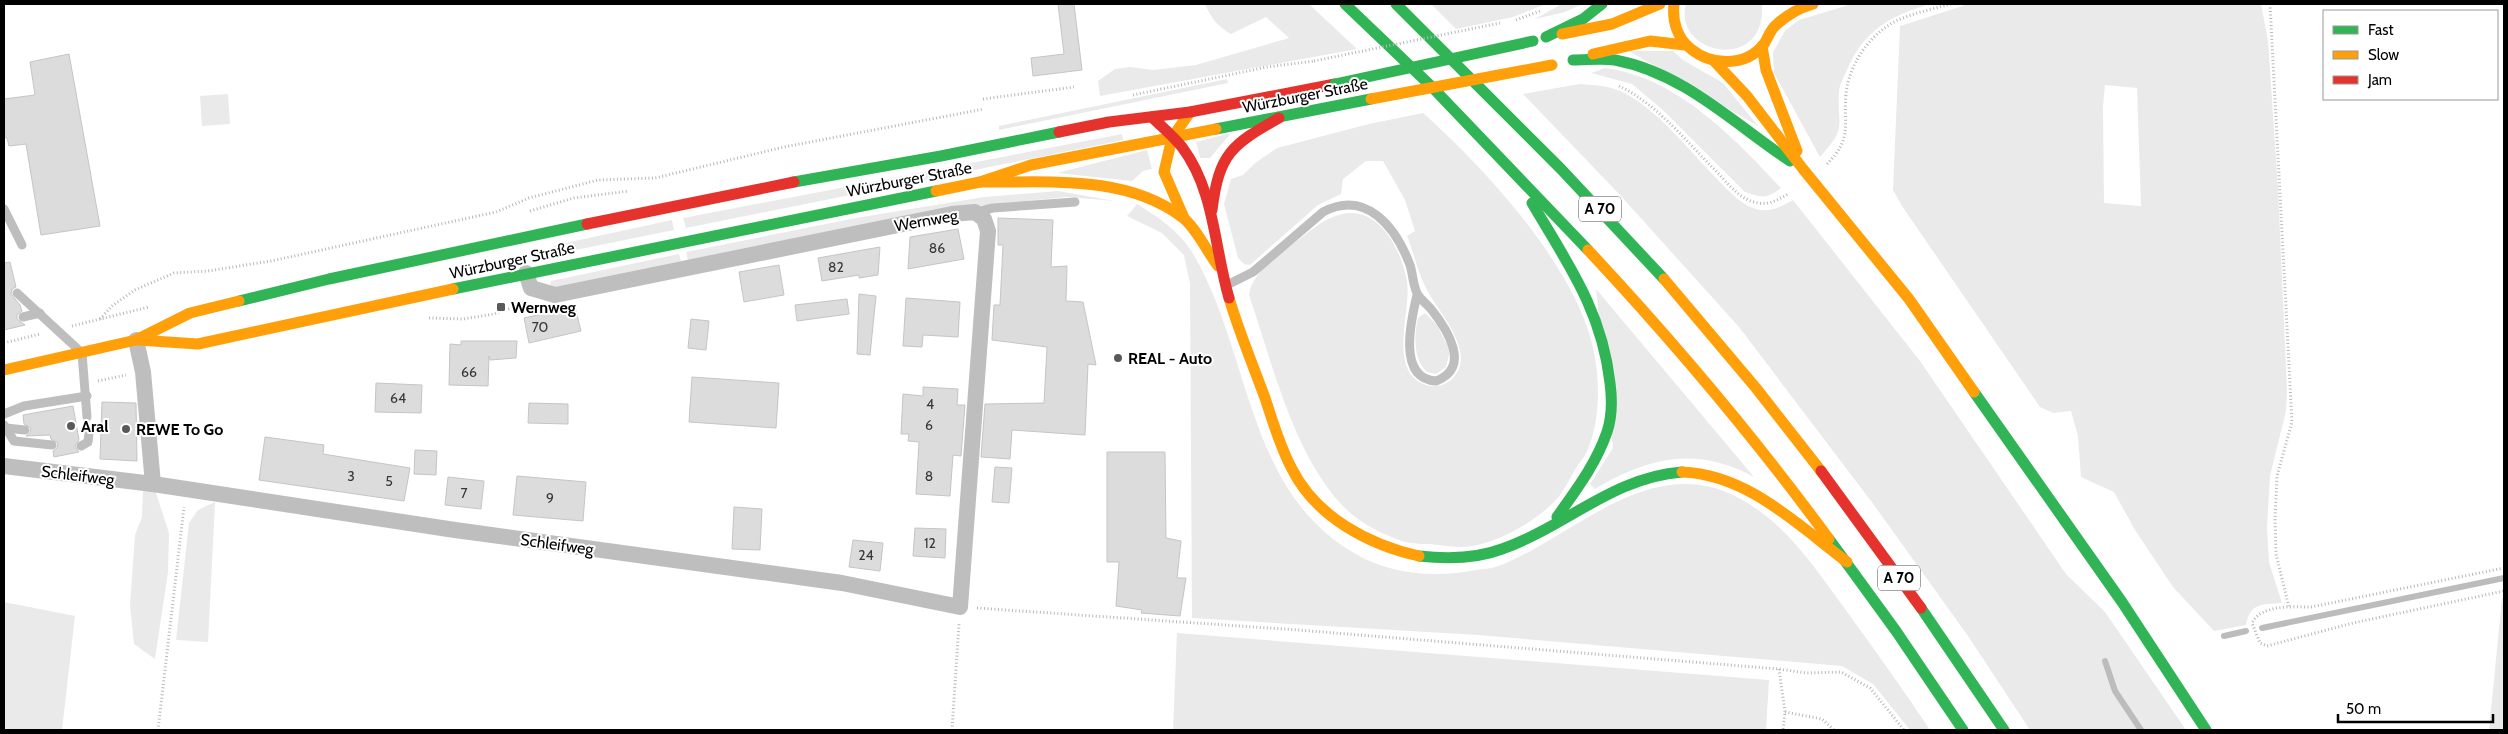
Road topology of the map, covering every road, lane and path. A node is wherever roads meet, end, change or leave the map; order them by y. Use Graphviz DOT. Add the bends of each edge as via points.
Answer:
graph roads {
  1 [pos="1346,4"];
  2 [pos="1396,4"];
  3 [pos="1602,4"];
  4 [pos="1660,4"];
  5 [pos="1674,4"];
  6 [pos="1813,4"];
  7 [pos="1951,4"];
  8 [pos="2270,4"];
  9 [pos="1544,9"];
  10 [pos="1774,12"];
  11 [pos="1773,27"];
  12 [pos="1546,37"];
  13 [pos="1685,45"];
  14 [pos="1762,46"];
  15 [pos="1314,60"];
  16 [pos="1573,60"];
  17 [pos="1715,62"];
  18 [pos="1615,84"];
  19 [pos="1074,87"];
  20 [pos="983,99"];
  21 [pos="984,110"];
  22 [pos="1190,112"];
  23 [pos="1152,117"];
  24 [pos="1279,118"];
  25 [pos="1172,138"];
  26 [pos="1506,159"];
  27 [pos="1827,164"];
  28 [pos="1803,169"];
  29 [pos="980,182"];
  30 [pos="1788,194"];
  31 [pos="1075,202"];
  32 [pos="4,210"];
  33 [pos="975,212"];
  34 [pos="1211,212"];
  35 [pos="1184,218"];
  36 [pos="22,245"];
  37 [pos="525,268"];
  38 [pos="1222,271"];
  39 [pos="1226,286"];
  40 [pos="18,293"];
  41 [pos="1417,295"];
  42 [pos="40,313"];
  43 [pos="23,317"];
  44 [pos="100,319"];
  45 [pos="136,340"];
  46 [pos="82,352"];
  47 [pos="4,370"];
  48 [pos="87,396"];
  49 [pos="4,414"];
  50 [pos="87,417"];
  51 [pos="5,427"];
  52 [pos="25,430"];
  53 [pos="89,432"];
  54 [pos="4,440"];
  55 [pos="14,441"];
  56 [pos="52,445"];
  57 [pos="81,446"];
  58 [pos="4,466"];
  59 [pos="153,484"];
  60 [pos="186,490"];
  61 [pos="1552,525"];
  62 [pos="1847,562"];
  63 [pos="2504,568"];
  64 [pos="2504,591"];
  65 [pos="960,607"];
  66 [pos="2288,607"];
  67 [pos="1779,669"];
  68 [pos="1785,712"];
  69 [pos="158,730"];
  70 [pos="952,730"];
  71 [pos="1783,730"];
  72 [pos="1834,730"];
  73 [pos="1904,730"];
  74 [pos="1963,730"];
  75 [pos="2004,730"];
  76 [pos="2206,730"];
  1 -- 26 [label="main road, A 70"];
  2 -- 75 [label="main road, A 70" via="1536,141 1718,342 1848,508 1947,644"];
  3 -- 12 [label="main road" via="1583,19"];
  4 -- 12 [label="main road, Würzburger Straße" via="1612,24"];
  5 -- 13 [label="main road" via="1676,29"];
  6 -- 11 [label="main road" via="1800,7"];
  7 -- 27 [label="path" via="1897,20 1865,48 1855,64 1846,93 1847,125 1843,145"];
  8 -- 66 [label="path" via="2292,422 2277,476 2276,554"];
  9 -- 15 [label="path, bridge" via="1516,20"];
  10 -- 11 [label="main road"];
  11 -- 14 [label="main road"];
  12 -- 22 [label="main road, Würzburger Straße, bridge"];
  13 -- 16 [label="main road, Würzburger Straße" via="1661,39 1638,42"];
  13 -- 17 [label="main road" via="1699,56"];
  14 -- 17 [label="main road" via="1732,62"];
  14 -- 28 [label="main road" via="1766,70"];
  16 -- 24 [label="main road, Würzburger Straße, bridge"];
  16 -- 28 [label="main road" via="1614,60 1643,67 1680,83 1722,110 1761,143"];
  17 -- 28 [label="main road" via="1747,96"];
  18 -- 30 [label="path" via="1646,102 1741,196 1760,204"];
  19 -- 20 [label="path"];
  21 -- 44 [label="path" via="784,147 655,178 598,180 529,198 496,212 271,261 174,273 135,290"];
  22 -- 23 [label="main road, Würzburger Straße"];
  22 -- 25 [label="main road"];
  23 -- 25 [label="main road"];
  23 -- 45 [label="main road, Würzburger Straße" via="1109,122 656,210 190,313"];
  24 -- 25 [label="main road, Würzburger Straße"];
  24 -- 34 [label="main road" via="1245,136 1225,156 1214,184"];
  25 -- 29 [label="main road, Würzburger Straße" via="1031,166"];
  25 -- 34 [label="main road" via="1193,164"];
  25 -- 35 [label="main road" via="1164,172"];
  26 -- 61 [label="main road" via="1588,298 1607,353 1612,398 1608,430 1592,467"];
  26 -- 62 [label="main road, A 70" via="1689,363"];
  28 -- 76 [label="main road" via="1909,299 2122,602"];
  29 -- 35 [label="main road" via="1060,182 1116,187 1163,205"];
  29 -- 37 [label="main road, Würzburger Straße"];
  31 -- 33 [label="lane"];
  32 -- 36 [label="lane"];
  33 -- 37 [label="street, Wernweg" via="555,295 530,288"];
  33 -- 65 [label="street, Wernweg" via="984,219 988,238"];
  34 -- 38 [label="main road"];
  35 -- 38 [label="main road"];
  37 -- 45 [label="main road, Würzburger Straße" via="198,344"];
  38 -- 39 [label="main road"];
  39 -- 41 [label="lane" via="1252,272 1324,212 1348,204 1380,217 1390,227 1411,267"];
  39 -- 61 [label="main road" via="1281,445 1295,475 1313,499 1337,520 1362,538 1391,550 1423,558 1453,559 1496,552"];
  40 -- 42 [label="lane"];
  41 -- 41 [label="lane" via="1431,310 1456,351 1451,372 1436,381 1421,378 1412,361 1411,320"];
  42 -- 43 [label="lane"];
  42 -- 46 [label="lane"];
  45 -- 46 [label="main road, Würzburger Straße"];
  45 -- 59 [label="street" via="143,372"];
  46 -- 47 [label="main road, Würzburger Straße"];
  46 -- 48 [label="lane"];
  48 -- 49 [label="lane" via="24,406"];
  48 -- 50 [label="lane"];
  51 -- 52 [label="lane"];
  51 -- 55 [label="lane"];
  53 -- 57 [label="lane" via="88,442"];
  54 -- 55 [label="lane"];
  55 -- 56 [label="lane"];
  58 -- 59 [label="street, Schleifweg"];
  59 -- 60 [label="street, Schleifweg"];
  60 -- 65 [label="street, Schleifweg" via="842,583"];
  60 -- 69 [label="path"];
  61 -- 62 [label="main road, A 70" via="1625,484 1651,475 1674,471 1702,474 1725,479 1749,490"];
  62 -- 74 [label="main road, A 70"];
  63 -- 66 [label="path" via="2311,607"];
  64 -- 66 [label="path" via="2353,623 2267,646 2260,643 2252,623 2256,616 2264,611"];
  65 -- 67 [label="path" via="1298,630"];
  65 -- 70 [label="path"];
  67 -- 68 [label="path"];
  67 -- 73 [label="path" via="1806,673 1841,672 1870,688"];
  68 -- 71 [label="path"];
  68 -- 72 [label="path" via="1822,719"];
}
